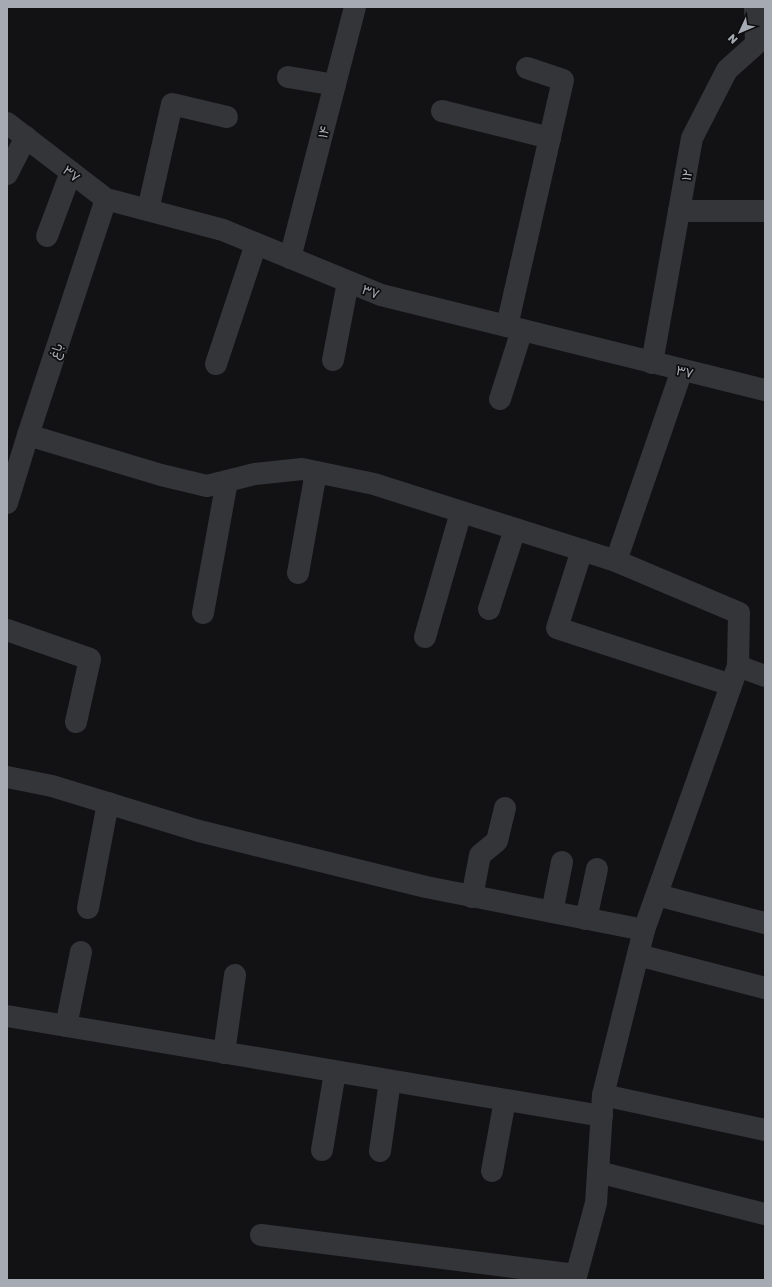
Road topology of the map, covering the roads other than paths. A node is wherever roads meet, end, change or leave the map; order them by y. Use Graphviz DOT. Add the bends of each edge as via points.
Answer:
graph roads {
  1 [pos="355,7"];
  2 [pos="755,7"];
  3 [pos="527,68"];
  4 [pos="288,77"];
  5 [pos="335,85"];
  6 [pos="442,111"];
  7 [pos="227,117"];
  8 [pos="7,123"];
  9 [pos="26,137"];
  10 [pos="550,138"];
  11 [pos="71,172"];
  12 [pos="7,174"];
  13 [pos="106,199"];
  14 [pos="148,210"];
  15 [pos="679,211"];
  16 [pos="765,211"];
  17 [pos="47,236"];
  18 [pos="256,244"];
  19 [pos="290,258"];
  20 [pos="348,282"];
  21 [pos="514,328"];
  22 [pos="333,360"];
  23 [pos="652,363"];
  24 [pos="216,364"];
  25 [pos="682,370"];
  26 [pos="765,390"];
  27 [pos="500,399"];
  28 [pos="28,435"];
  29 [pos="316,472"];
  30 [pos="227,481"];
  31 [pos="8,495"];
  32 [pos="460,512"];
  33 [pos="516,529"];
  34 [pos="582,550"];
  35 [pos="616,561"];
  36 [pos="298,573"];
  37 [pos="489,608"];
  38 [pos="203,613"];
  39 [pos="7,630"];
  40 [pos="425,637"];
  41 [pos="735,675"];
  42 [pos="765,676"];
  43 [pos="76,722"];
  44 [pos="7,777"];
  45 [pos="108,803"];
  46 [pos="504,808"];
  47 [pos="562,862"];
  48 [pos="597,869"];
  49 [pos="657,895"];
  50 [pos="472,896"];
  51 [pos="88,908"];
  52 [pos="552,912"];
  53 [pos="586,919"];
  54 [pos="765,923"];
  55 [pos="644,930"];
  56 [pos="81,952"];
  57 [pos="638,956"];
  58 [pos="234,975"];
  59 [pos="765,988"];
  60 [pos="7,1016"];
  61 [pos="66,1026"];
  62 [pos="224,1053"];
  63 [pos="335,1072"];
  64 [pos="390,1081"];
  65 [pos="505,1100"];
  66 [pos="603,1106"];
  67 [pos="765,1130"];
  68 [pos="322,1150"];
  69 [pos="380,1151"];
  70 [pos="492,1171"];
  71 [pos="598,1172"];
  72 [pos="765,1214"];
  73 [pos="262,1235"];
  74 [pos="575,1278"];
  1 -- 5 [label="street, ۱۴"];
  2 -- 15 [label="street, ۱۲" via="756,44 727,70 692,138"];
  3 -- 10 [label="street" via="564,80"];
  4 -- 5 [label="street"];
  5 -- 19 [label="street, ۱۴"];
  6 -- 10 [label="street"];
  7 -- 14 [label="street" via="172,104"];
  8 -- 9 [label="street, ۳۷"];
  9 -- 11 [label="street, ۳۷"];
  9 -- 12 [label="street"];
  10 -- 21 [label="street"];
  11 -- 13 [label="street, ۳۷"];
  11 -- 17 [label="street"];
  13 -- 14 [label="street, ۳۷"];
  13 -- 28 [label="street, باغ"];
  14 -- 18 [label="street, ۳۷" via="223,230"];
  15 -- 16 [label="street"];
  15 -- 23 [label="street, ۱۲"];
  18 -- 19 [label="street, ۳۷"];
  18 -- 24 [label="street"];
  19 -- 20 [label="street, ۳۷"];
  20 -- 21 [label="street, ۳۷" via="381,295"];
  20 -- 22 [label="street"];
  21 -- 23 [label="street, ۳۷"];
  21 -- 27 [label="street"];
  23 -- 25 [label="street, ۳۷"];
  25 -- 26 [label="street, ۳۷"];
  25 -- 35 [label="street"];
  28 -- 30 [label="street" via="161,475 207,486"];
  28 -- 31 [label="street, باغ"];
  29 -- 30 [label="street" via="302,469 255,474"];
  29 -- 32 [label="street" via="374,484"];
  29 -- 36 [label="street"];
  30 -- 38 [label="street"];
  32 -- 33 [label="street"];
  32 -- 40 [label="street"];
  33 -- 34 [label="street"];
  33 -- 37 [label="street"];
  34 -- 35 [label="street"];
  34 -- 41 [label="street" via="557,628"];
  35 -- 41 [label="street" via="739,613"];
  39 -- 43 [label="street" via="90,659"];
  41 -- 42 [label="street"];
  41 -- 49 [label="street"];
  44 -- 45 [label="street" via="52,786"];
  45 -- 50 [label="street" via="199,830 426,888"];
  45 -- 51 [label="street"];
  46 -- 50 [label="street" via="497,841 480,855"];
  47 -- 52 [label="street"];
  48 -- 53 [label="street"];
  49 -- 54 [label="street"];
  49 -- 55 [label="street"];
  50 -- 52 [label="street"];
  52 -- 53 [label="street"];
  53 -- 55 [label="street"];
  55 -- 57 [label="street"];
  56 -- 61 [label="street"];
  57 -- 59 [label="street"];
  57 -- 66 [label="street"];
  58 -- 62 [label="street"];
  60 -- 61 [label="street"];
  61 -- 62 [label="street"];
  62 -- 63 [label="street"];
  63 -- 64 [label="street"];
  63 -- 68 [label="street"];
  64 -- 65 [label="street"];
  64 -- 69 [label="street"];
  65 -- 66 [label="street"];
  65 -- 70 [label="street"];
  66 -- 67 [label="street"];
  66 -- 71 [label="street"];
  71 -- 72 [label="street"];
  71 -- 74 [label="street" via="596,1203"];
  73 -- 74 [label="street"];
}
